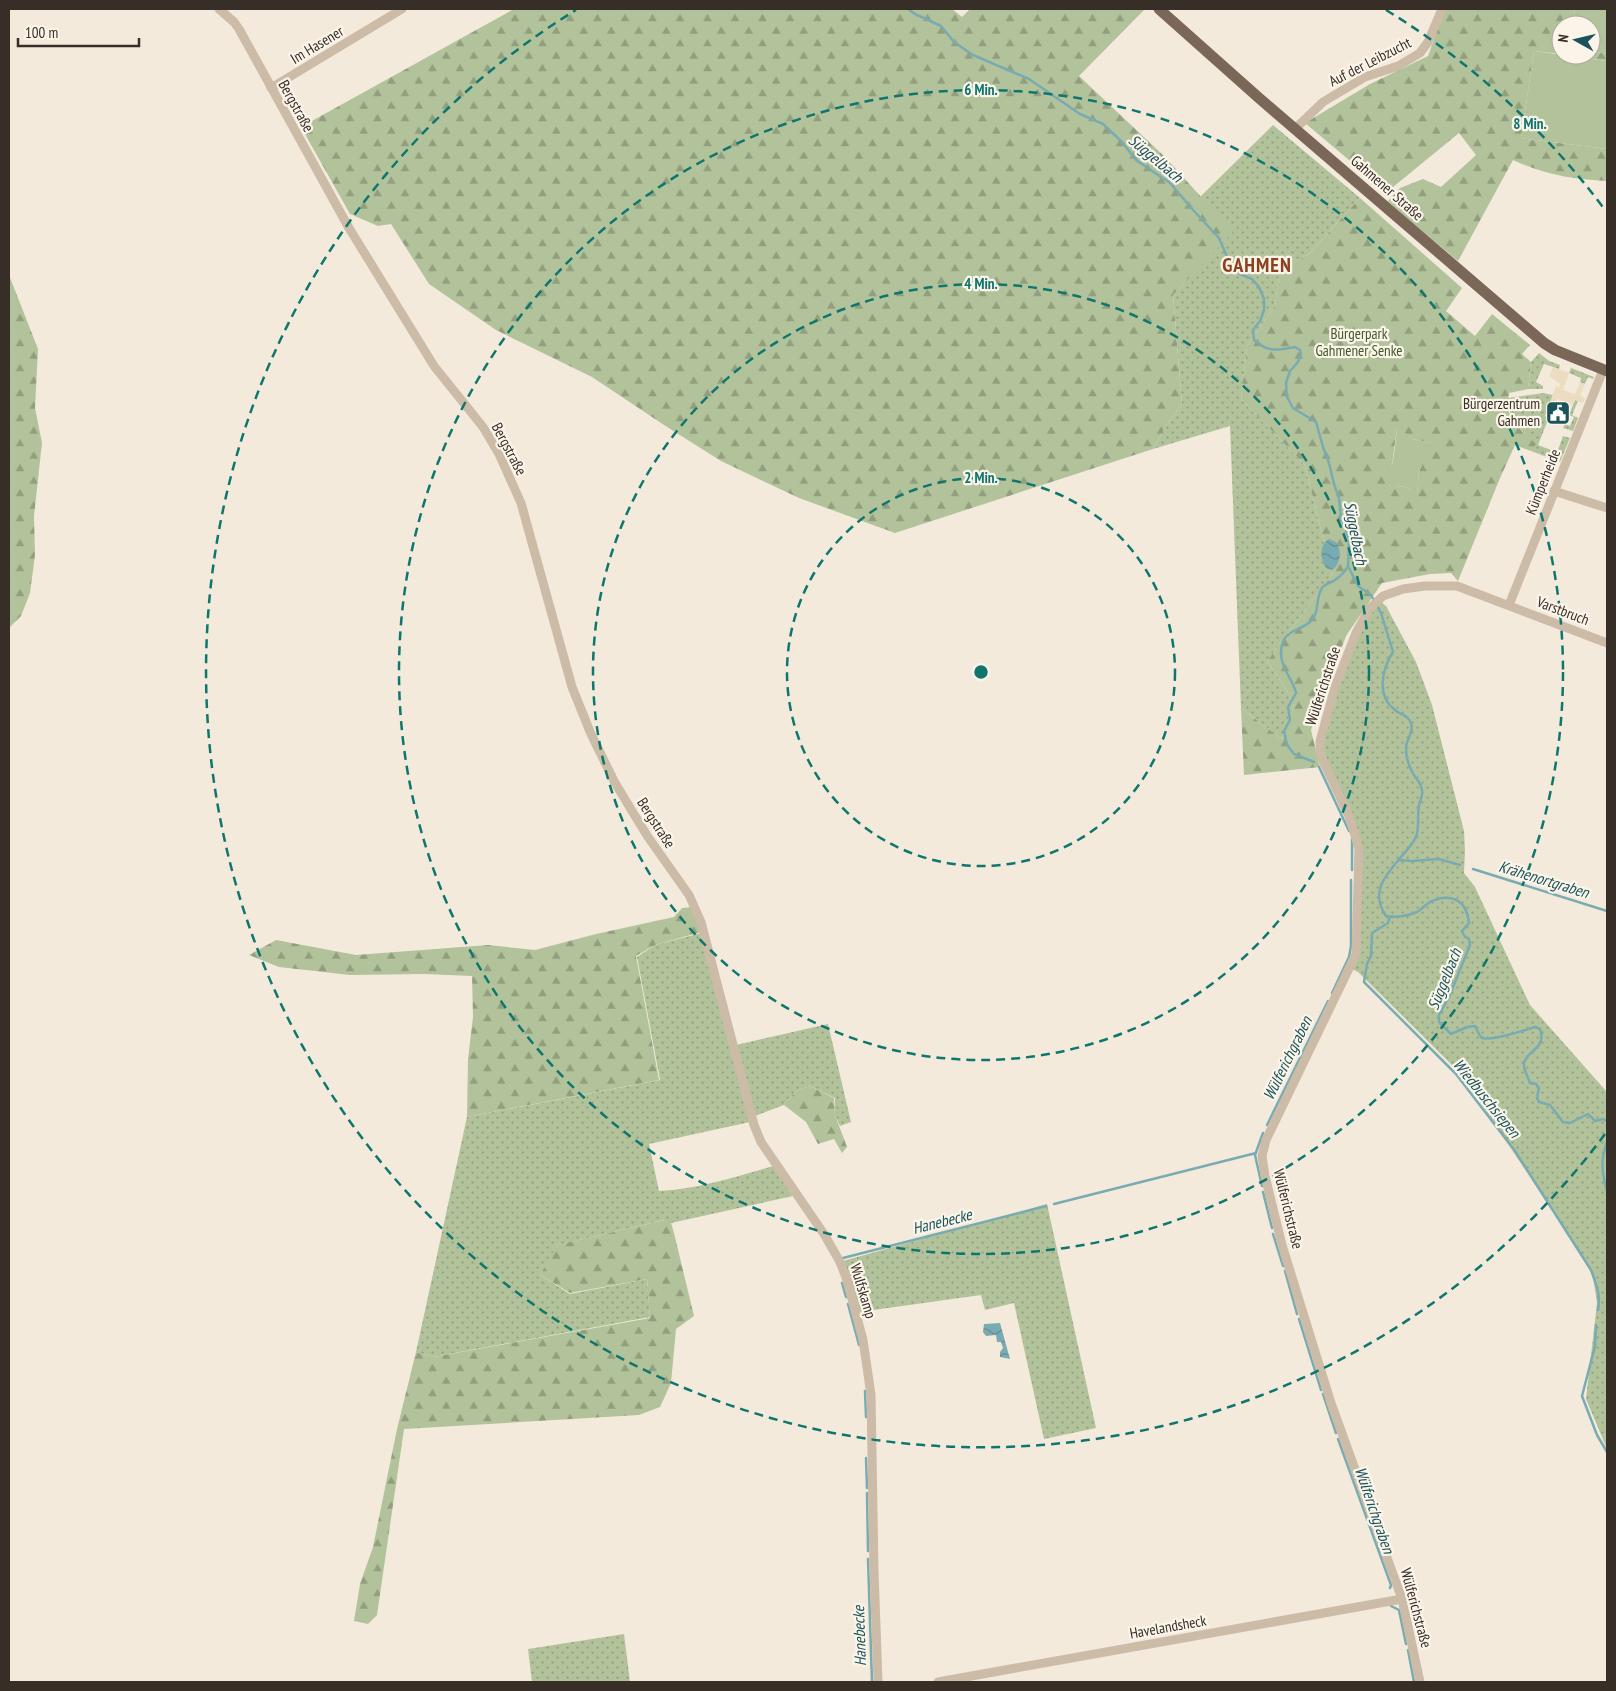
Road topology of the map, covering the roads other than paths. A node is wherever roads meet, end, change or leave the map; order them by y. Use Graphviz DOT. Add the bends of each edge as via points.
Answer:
graph roads {
  1 [pos="219,9"];
  2 [pos="402,9"];
  3 [pos="1159,9"];
  4 [pos="1442,9"];
  5 [pos="271,88"];
  6 [pos="1296,128"];
  7 [pos="1606,370"];
  8 [pos="1554,492"];
  9 [pos="1607,508"];
  10 [pos="1510,605"];
  11 [pos="1607,643"];
  12 [pos="705,937"];
  13 [pos="1402,1599"];
  14 [pos="878,1682"];
  15 [pos="938,1682"];
  16 [pos="1420,1682"];
  1 -- 5 [label="street, Bergstraße" via="234,22"];
  2 -- 5 [label="street, Im Hasener"];
  3 -- 6 [label="main road, Gahmener Straße"];
  4 -- 6 [label="street, Auf der Leibzucht" via="1420,53 1398,66 1365,77 1323,102"];
  5 -- 12 [label="street, Bergstraße" via="349,228 434,366 483,427 498,454 521,503 572,687 591,734 632,811 689,895 702,922"];
  6 -- 7 [label="main road, Gahmener Straße" via="1544,343"];
  7 -- 8 [label="street, Kümperheide"];
  8 -- 9 [label="street"];
  8 -- 10 [label="street, Kümperheide"];
  10 -- 11 [label="street, Varstbruch"];
  10 -- 13 [label="street, Wülferichstraße" via="1457,586 1403,589 1378,599 1356,633 1324,721 1320,742 1324,763 1349,816 1359,848 1356,954 1266,1140 1262,1156 1276,1222 1331,1403"];
  12 -- 14 [label="street, Wulfskamp" via="754,1124 762,1143 840,1262 863,1340 871,1395"];
  13 -- 15 [label="street, Havelandsheck"];
  13 -- 16 [label="street, Wülferichstraße"];
}
